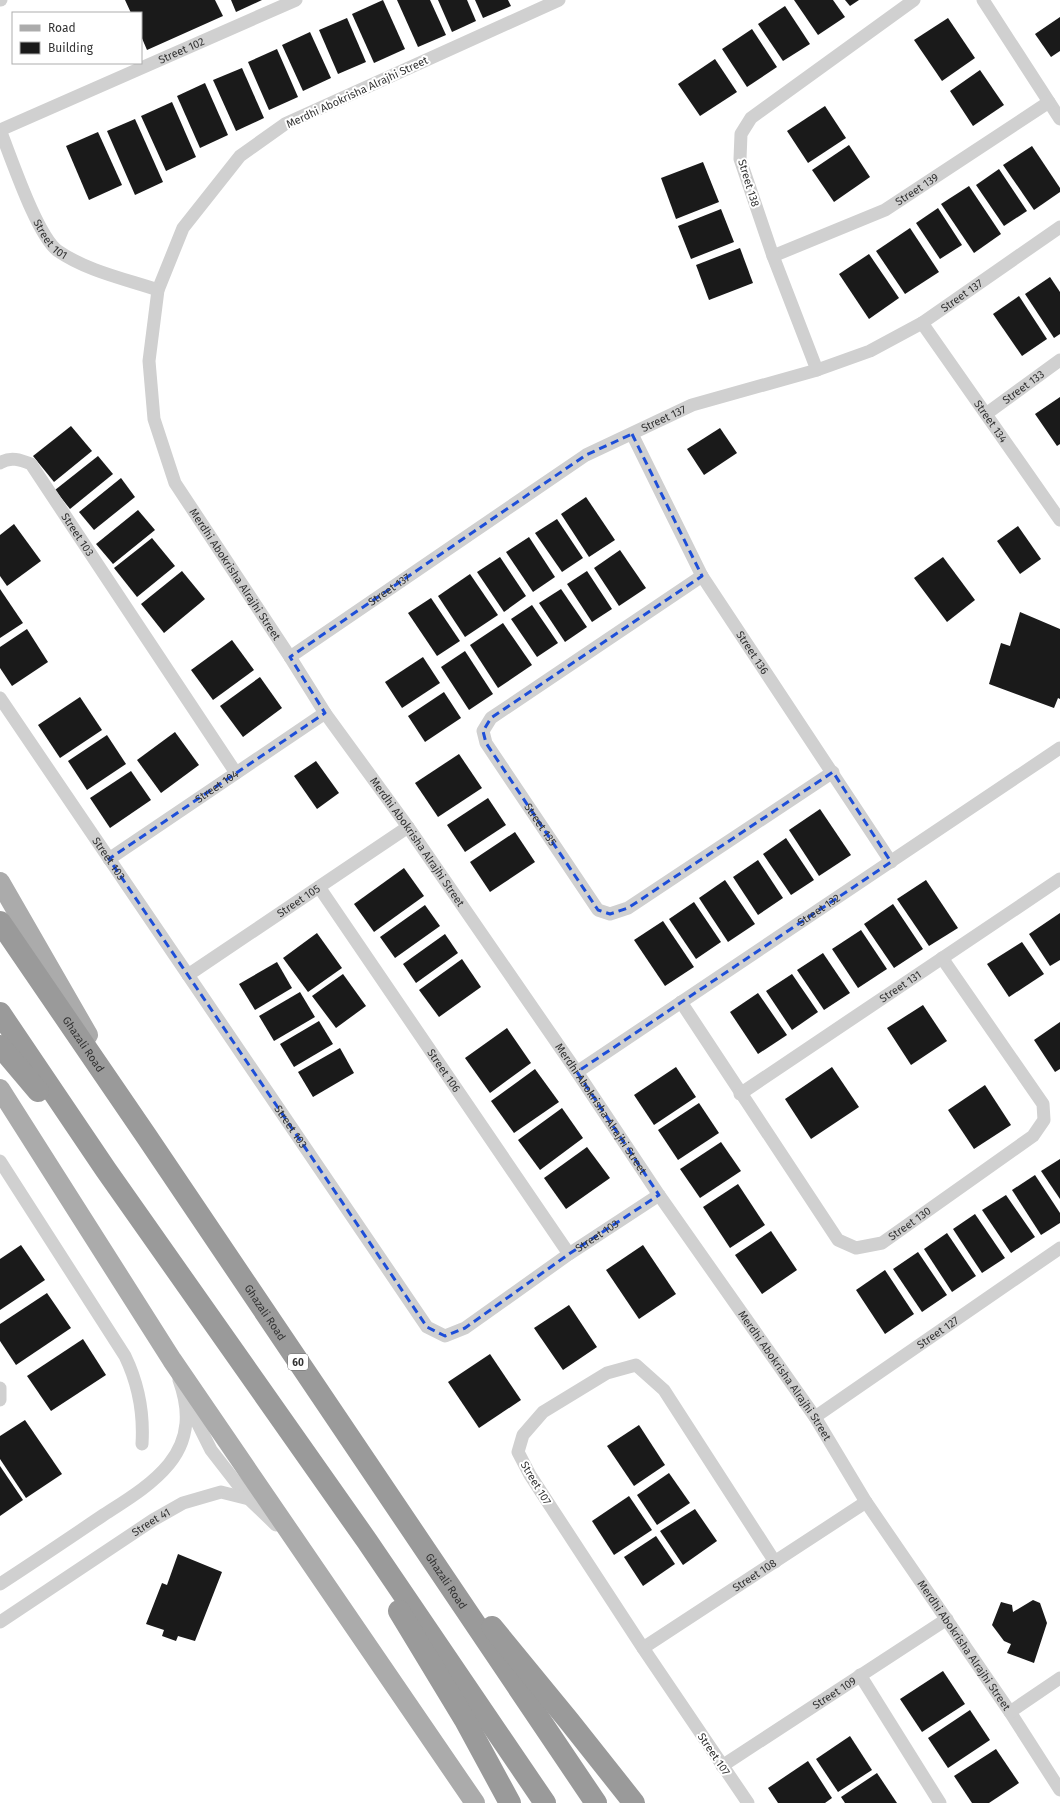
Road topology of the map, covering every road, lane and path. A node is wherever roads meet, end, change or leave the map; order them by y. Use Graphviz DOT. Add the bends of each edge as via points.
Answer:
graph roads {
  1 [pos="296,0"];
  2 [pos="559,0"];
  3 [pos="914,0"];
  4 [pos="983,0"];
  5 [pos="1049,102"];
  6 [pos="1060,119"];
  7 [pos="0,130"];
  8 [pos="1060,227"];
  9 [pos="773,256"];
  10 [pos="158,290"];
  11 [pos="922,323"];
  12 [pos="1060,360"];
  13 [pos="817,370"];
  14 [pos="986,414"];
  15 [pos="632,434"];
  16 [pos="0,463"];
  17 [pos="1060,520"];
  18 [pos="702,576"];
  19 [pos="290,657"];
  20 [pos="0,698"];
  21 [pos="325,713"];
  22 [pos="1060,748"];
  23 [pos="833,772"];
  24 [pos="236,773"];
  25 [pos="408,827"];
  26 [pos="109,858"];
  27 [pos="891,862"];
  28 [pos="1060,879"];
  29 [pos="0,882"];
  30 [pos="319,887"];
  31 [pos="0,922"];
  32 [pos="942,958"];
  33 [pos="188,975"];
  34 [pos="681,1002"];
  35 [pos="0,1013"];
  36 [pos="0,1046"];
  37 [pos="577,1072"];
  38 [pos="0,1089"];
  39 [pos="740,1094"];
  40 [pos="147,1137"];
  41 [pos="0,1162"];
  42 [pos="106,1170"];
  43 [pos="659,1195"];
  44 [pos="1060,1248"];
  45 [pos="569,1254"];
  46 [pos="172,1360"];
  47 [pos="0,1388"];
  48 [pos="185,1397"];
  49 [pos="0,1400"];
  50 [pos="815,1417"];
  51 [pos="142,1444"];
  52 [pos="248,1499"];
  53 [pos="866,1502"];
  54 [pos="408,1525"];
  55 [pos="367,1541"];
  56 [pos="304,1552"];
  57 [pos="775,1562"];
  58 [pos="0,1584"];
  59 [pos="947,1619"];
  60 [pos="0,1622"];
  61 [pos="643,1648"];
  62 [pos="860,1675"];
  63 [pos="1060,1678"];
  64 [pos="1010,1712"];
  65 [pos="722,1766"];
  66 [pos="1060,1790"];
  67 [pos="475,1803"];
  68 [pos="510,1803"];
  69 [pos="545,1803"];
  70 [pos="596,1803"];
  71 [pos="634,1803"];
  72 [pos="748,1803"];
  73 [pos="940,1803"];
  1 -- 7 [label="street, Street 102"];
  2 -- 10 [label="street, Merdhi Abokrisha Alrajhi Street" via="285,124 240,156 183,228"];
  3 -- 9 [label="street, Street 138" via="751,118 741,134 740,159"];
  4 -- 5 [label="street"];
  5 -- 6 [label="street"];
  5 -- 9 [label="street, Street 139" via="885,210"];
  7 -- 10 [label="street, Street 101" via="41,230 57,250 83,265"];
  8 -- 11 [label="street, Street 137"];
  9 -- 13 [label="street, Street 138"];
  10 -- 19 [label="street, Merdhi Abokrisha Alrajhi Street" via="149,361 154,419 175,483"];
  11 -- 13 [label="street, Street 137" via="870,351"];
  11 -- 14 [label="street, Street 134"];
  12 -- 14 [label="street, Street 133"];
  13 -- 15 [label="street, Street 137" via="692,405"];
  14 -- 17 [label="street, Street 134"];
  15 -- 18 [label="street, Street 136"];
  15 -- 19 [label="street, Street 137" via="586,455"];
  16 -- 24 [label="street, Street 103" via="18,459 31,464"];
  18 -- 23 [label="street, Street 136"];
  18 -- 23 [label="street, Street 135" via="491,718 483,731 486,743 494,756 598,910 610,914 628,908"];
  19 -- 21 [label="street, Merdhi Abokrisha Alrajhi Street"];
  20 -- 26 [label="street, Street 103"];
  21 -- 24 [label="street, Street 104"];
  21 -- 25 [label="street, Merdhi Abokrisha Alrajhi Street"];
  22 -- 27 [label="street, Street 132"];
  23 -- 27 [label="street, Street 136"];
  24 -- 26 [label="street, Street 104"];
  25 -- 30 [label="street, Street 105"];
  25 -- 37 [label="street, Merdhi Abokrisha Alrajhi Street"];
  26 -- 33 [label="street, Street 103"];
  27 -- 34 [label="street, Street 132"];
  28 -- 32 [label="street, Street 131"];
  29 -- 40 [label="main road"];
  30 -- 33 [label="street, Street 105"];
  30 -- 45 [label="street, Street 106"];
  31 -- 40 [label="highway, Ghazali Road / 60"];
  32 -- 39 [label="street, Street 131"];
  32 -- 39 [label="street, Street 130" via="1043,1104 1044,1120 1033,1136 882,1243 856,1248 838,1240"];
  33 -- 45 [label="street, Street 103" via="427,1327 445,1336 465,1328"];
  34 -- 37 [label="street, Street 132"];
  34 -- 39 [label="street, Street 130"];
  35 -- 42 [label="highway"];
  36 -- 42 [label="highway"];
  37 -- 43 [label="street, Merdhi Abokrisha Alrajhi Street"];
  38 -- 46 [label="main road"];
  40 -- 54 [label="highway, Ghazali Road / 60"];
  41 -- 51 [label="street" via="125,1356 133,1373 142,1408"];
  42 -- 55 [label="highway"];
  43 -- 45 [label="street, Street 103"];
  43 -- 50 [label="street, Merdhi Abokrisha Alrajhi Street"];
  44 -- 50 [label="street, Street 127"];
  46 -- 48 [label="street"];
  46 -- 56 [label="main road"];
  47 -- 49 [label="street"];
  48 -- 52 [label="street" via="211,1450"];
  48 -- 58 [label="street" via="188,1416 180,1445 170,1464 146,1486"];
  50 -- 53 [label="street, Merdhi Abokrisha Alrajhi Street"];
  52 -- 56 [label="street, Street 41"];
  52 -- 60 [label="street, Street 41" via="221,1492 183,1503"];
  53 -- 57 [label="street, Street 108"];
  53 -- 59 [label="street, Merdhi Abokrisha Alrajhi Street"];
  54 -- 70 [label="highway, Ghazali Road / 60"];
  54 -- 71 [label="highway"];
  55 -- 68 [label="highway" via="386,1589 465,1720"];
  55 -- 69 [label="highway"];
  56 -- 67 [label="main road"];
  57 -- 61 [label="street, Street 108"];
  57 -- 61 [label="street, Street 107" via="664,1390 636,1365 607,1372 543,1412 523,1435 518,1452 530,1475"];
  59 -- 62 [label="street, Street 109"];
  59 -- 64 [label="street, Merdhi Abokrisha Alrajhi Street"];
  61 -- 65 [label="street, Street 107"];
  62 -- 65 [label="street, Street 109"];
  62 -- 73 [label="street"];
  63 -- 64 [label="street"];
  64 -- 66 [label="street, Merdhi Abokrisha Alrajhi Street"];
  65 -- 72 [label="street, Street 107"];
}
